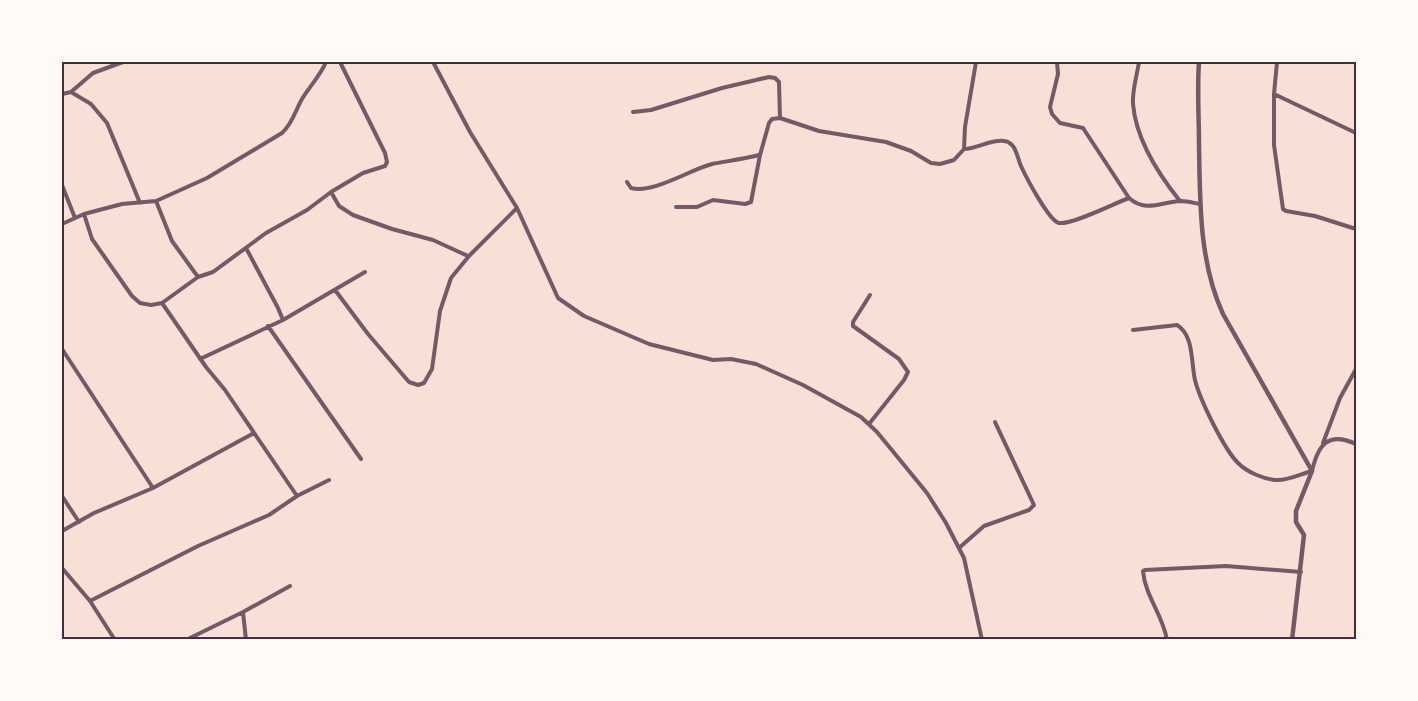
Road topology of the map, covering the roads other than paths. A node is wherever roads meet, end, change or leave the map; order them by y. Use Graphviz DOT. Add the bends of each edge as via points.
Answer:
graph roads {
  1 [pos="123,62"];
  2 [pos="326,62"];
  3 [pos="340,62"];
  4 [pos="433,62"];
  5 [pos="976,62"];
  6 [pos="1057,62"];
  7 [pos="1139,62"];
  8 [pos="1199,62"];
  9 [pos="1277,62"];
  10 [pos="71,92"];
  11 [pos="62,94"];
  12 [pos="1274,94"];
  13 [pos="633,112"];
  14 [pos="780,118"];
  15 [pos="1356,134"];
  16 [pos="964,149"];
  17 [pos="760,154"];
  18 [pos="627,182"];
  19 [pos="62,185"];
  20 [pos="331,192"];
  21 [pos="1129,198"];
  22 [pos="156,201"];
  23 [pos="1180,201"];
  24 [pos="140,203"];
  25 [pos="1200,204"];
  26 [pos="676,207"];
  27 [pos="517,208"];
  28 [pos="84,214"];
  29 [pos="75,218"];
  30 [pos="62,224"];
  31 [pos="1356,229"];
  32 [pos="246,248"];
  33 [pos="469,256"];
  34 [pos="365,272"];
  35 [pos="198,277"];
  36 [pos="335,290"];
  37 [pos="870,295"];
  38 [pos="162,303"];
  39 [pos="283,320"];
  40 [pos="268,326"];
  41 [pos="1133,330"];
  42 [pos="62,349"];
  43 [pos="200,359"];
  44 [pos="1356,369"];
  45 [pos="995,422"];
  46 [pos="869,424"];
  47 [pos="254,433"];
  48 [pos="1323,444"];
  49 [pos="1356,444"];
  50 [pos="361,459"];
  51 [pos="1312,471"];
  52 [pos="329,480"];
  53 [pos="153,488"];
  54 [pos="62,496"];
  55 [pos="297,496"];
  56 [pos="79,522"];
  57 [pos="62,531"];
  58 [pos="959,548"];
  59 [pos="62,568"];
  60 [pos="1301,572"];
  61 [pos="290,586"];
  62 [pos="90,601"];
  63 [pos="243,612"];
  64 [pos="115,639"];
  65 [pos="186,639"];
  66 [pos="246,639"];
  67 [pos="428,639"];
  68 [pos="437,639"];
  69 [pos="982,639"];
  70 [pos="1167,639"];
  71 [pos="1292,639"];
  1 -- 10 [label="street" via="93,73"];
  2 -- 22 [label="street" via="282,133 207,178"];
  3 -- 20 [label="street" via="387,162"];
  4 -- 27 [label="street"];
  5 -- 16 [label="street"];
  6 -- 21 [label="street" via="1052,114 1060,123 1087,133"];
  7 -- 23 [label="street" via="1132,101 1135,117 1164,180"];
  8 -- 25 [label="street"];
  9 -- 12 [label="street"];
  10 -- 11 [label="street"];
  10 -- 24 [label="street" via="91,104 108,123"];
  12 -- 15 [label="street"];
  12 -- 31 [label="street" via="1274,145 1283,209"];
  13 -- 14 [label="street" via="775,78 779,82"];
  14 -- 16 [label="street" via="819,130 886,142 931,163 954,160"];
  14 -- 17 [label="street" via="772,118 769,123"];
  16 -- 21 [label="street" via="1003,140 1010,143 1031,185 1053,220 1059,223"];
  17 -- 18 [label="street" via="711,165 645,189 631,188"];
  17 -- 26 [label="street" via="751,202 713,200 697,207"];
  19 -- 29 [label="street"];
  20 -- 32 [label="street"];
  20 -- 33 [label="street" via="339,206 353,215 433,240"];
  21 -- 23 [label="street" via="1136,205"];
  22 -- 24 [label="street"];
  22 -- 35 [label="street" via="172,241"];
  23 -- 25 [label="street"];
  24 -- 28 [label="street"];
  25 -- 51 [label="street" via="1214,295"];
  27 -- 33 [label="street"];
  27 -- 46 [label="street" via="558,298 584,316 650,345 713,360 756,364 803,385"];
  28 -- 29 [label="street"];
  28 -- 38 [label="street" via="92,239 132,296 140,303"];
  29 -- 30 [label="street"];
  32 -- 35 [label="street" via="213,272"];
  32 -- 39 [label="street"];
  33 -- 36 [label="street" via="447,286 432,369 427,380 418,385 409,382"];
  34 -- 36 [label="street"];
  35 -- 38 [label="street"];
  36 -- 39 [label="street"];
  37 -- 46 [label="street" via="853,326 899,359 908,372"];
  38 -- 43 [label="street"];
  39 -- 40 [label="street"];
  40 -- 43 [label="street"];
  40 -- 50 [label="street"];
  41 -- 51 [label="street" via="1177,325 1183,329 1203,402 1228,450 1246,470 1275,480"];
  42 -- 53 [label="street"];
  43 -- 47 [label="street"];
  44 -- 48 [label="street"];
  45 -- 58 [label="street" via="1034,505 984,526"];
  46 -- 58 [label="street" via="927,493"];
  47 -- 53 [label="street"];
  47 -- 55 [label="street"];
  48 -- 49 [label="street" via="1340,438"];
  48 -- 51 [label="street"];
  51 -- 60 [label="street" via="1296,510 1296,522 1304,535"];
  52 -- 55 [label="street"];
  53 -- 56 [label="street"];
  54 -- 56 [label="street"];
  55 -- 62 [label="street" via="269,515"];
  56 -- 57 [label="street"];
  58 -- 69 [label="street"];
  59 -- 62 [label="street"];
  60 -- 70 [label="street" via="1226,567 1145,570 1143,581"];
  60 -- 71 [label="street"];
  61 -- 63 [label="street"];
  62 -- 64 [label="street"];
  63 -- 65 [label="street"];
  63 -- 66 [label="street"];
  67 -- 68 [label="street"];
}
